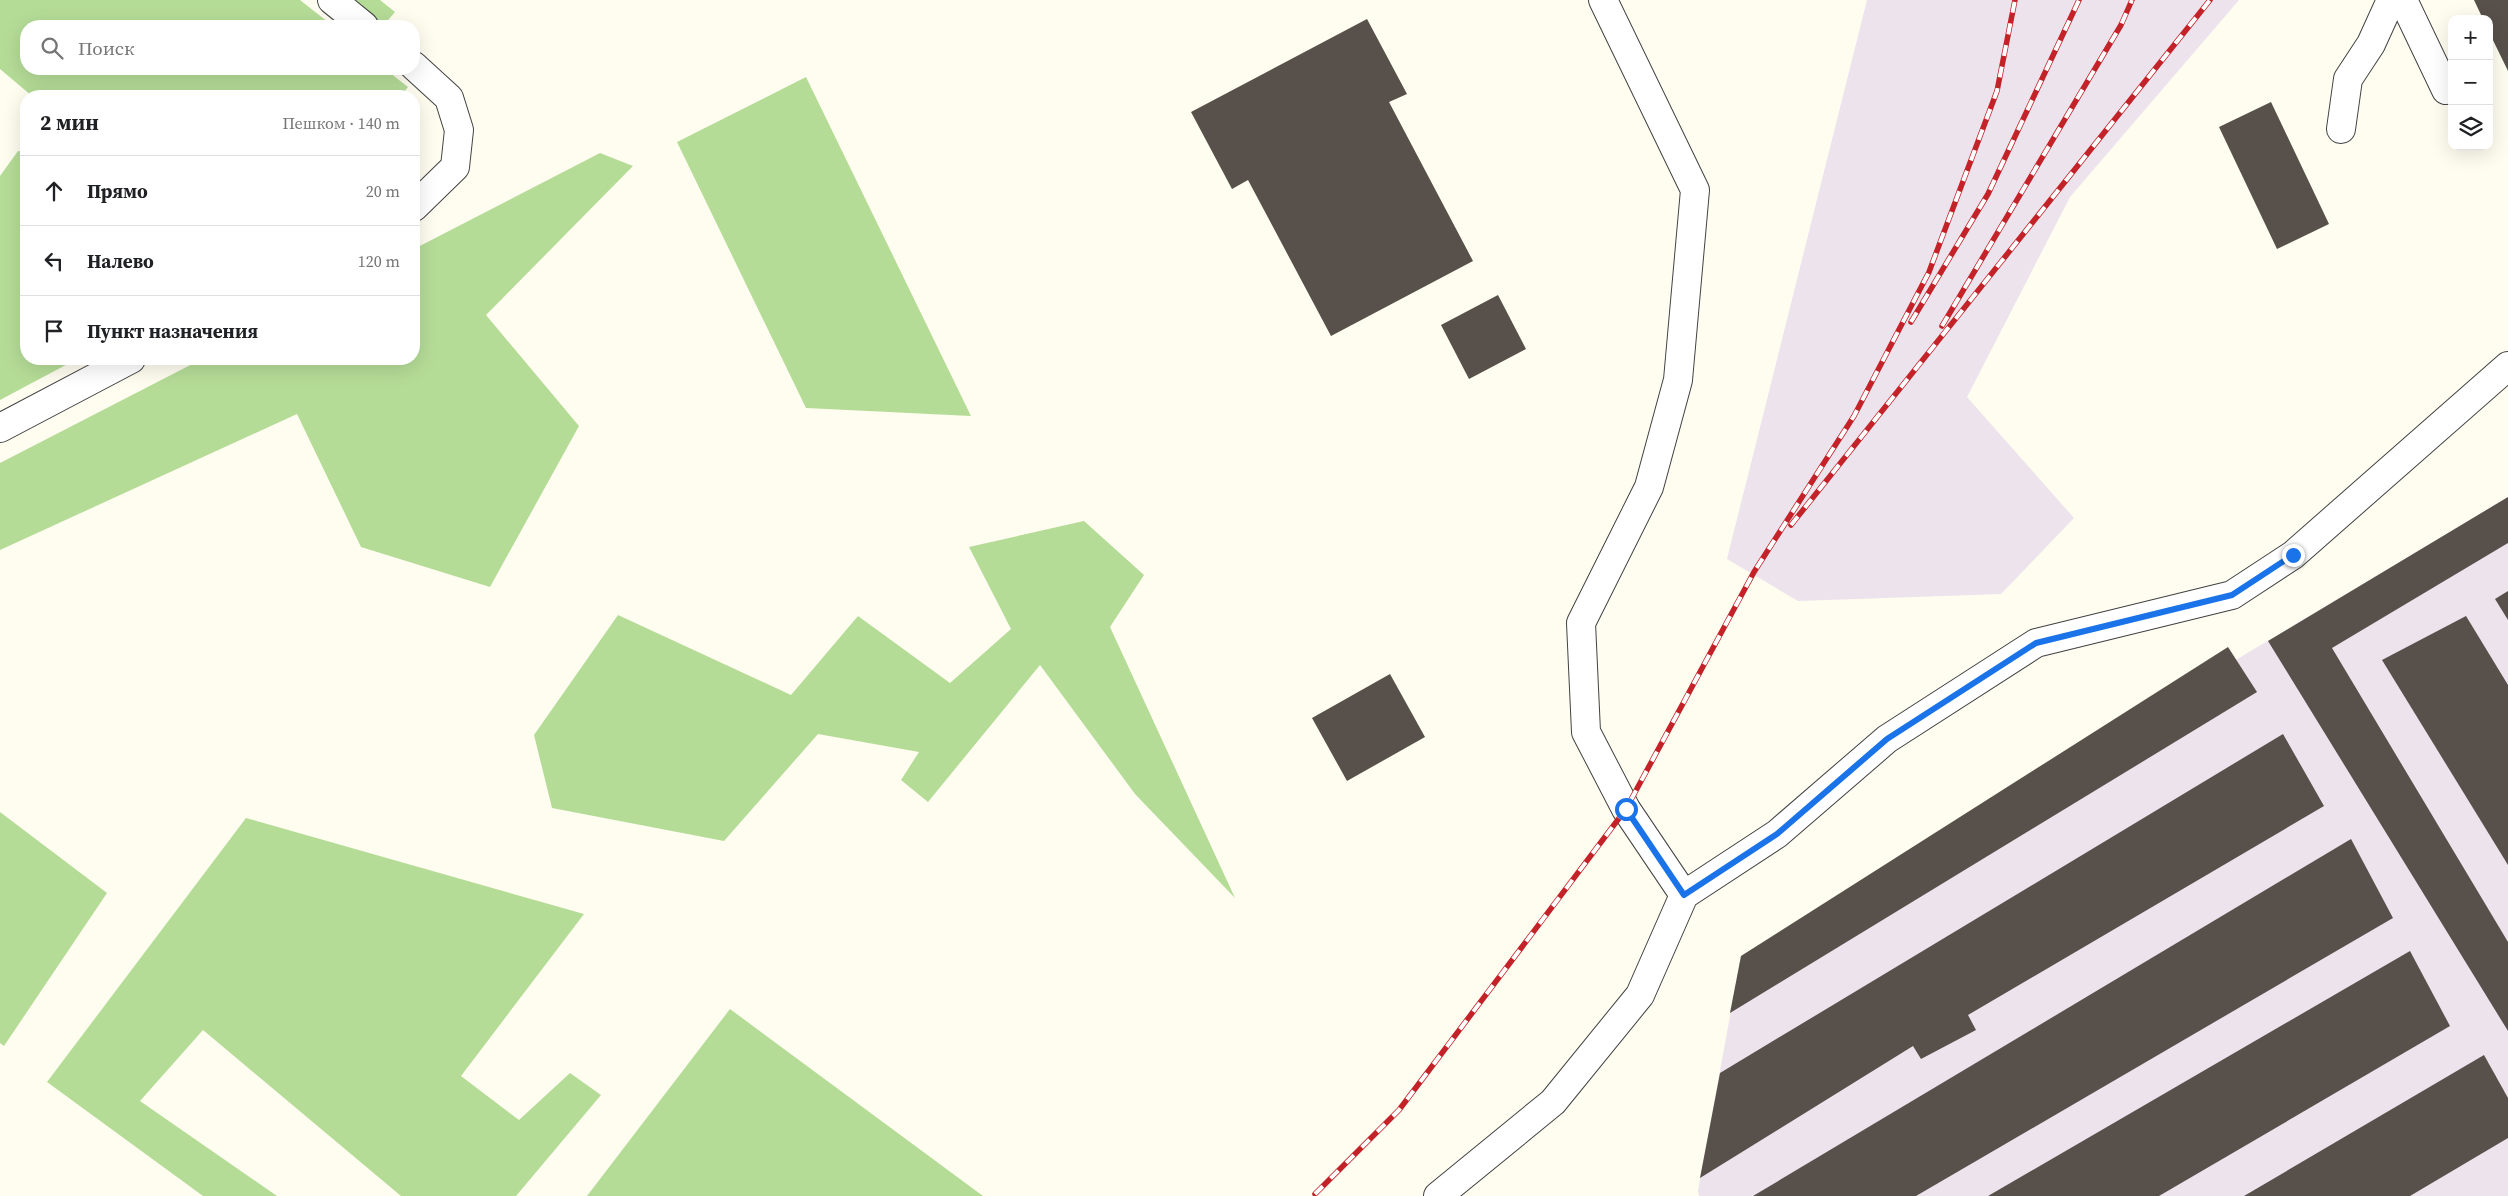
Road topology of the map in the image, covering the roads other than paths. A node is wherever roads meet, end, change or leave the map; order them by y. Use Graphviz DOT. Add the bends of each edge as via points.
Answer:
graph roads {
  1 [pos="332,0"];
  2 [pos="1603,0"];
  3 [pos="2391,0"];
  4 [pos="2404,0"];
  5 [pos="357,20"];
  6 [pos="420,71"];
  7 [pos="2446,90"];
  8 [pos="2341,129"];
  9 [pos="420,201"];
  10 [pos="119,365"];
  11 [pos="2508,366"];
  12 [pos="0,428"];
  13 [pos="1684,895"];
  14 [pos="1438,1196"];
  1 -- 5 [label="street"];
  2 -- 13 [label="street" via="1695,190 1678,380 1649,487 1582,623 1586,732 1626,809"];
  3 -- 8 [label="street" via="2371,44 2348,80"];
  4 -- 7 [label="street"];
  6 -- 9 [label="street" via="449,98 459,130 455,167"];
  10 -- 12 [label="street"];
  11 -- 13 [label="street" via="2293,555 2232,595 2036,643 1887,739 1777,834"];
  13 -- 14 [label="street" via="1640,995 1554,1102"];
}
